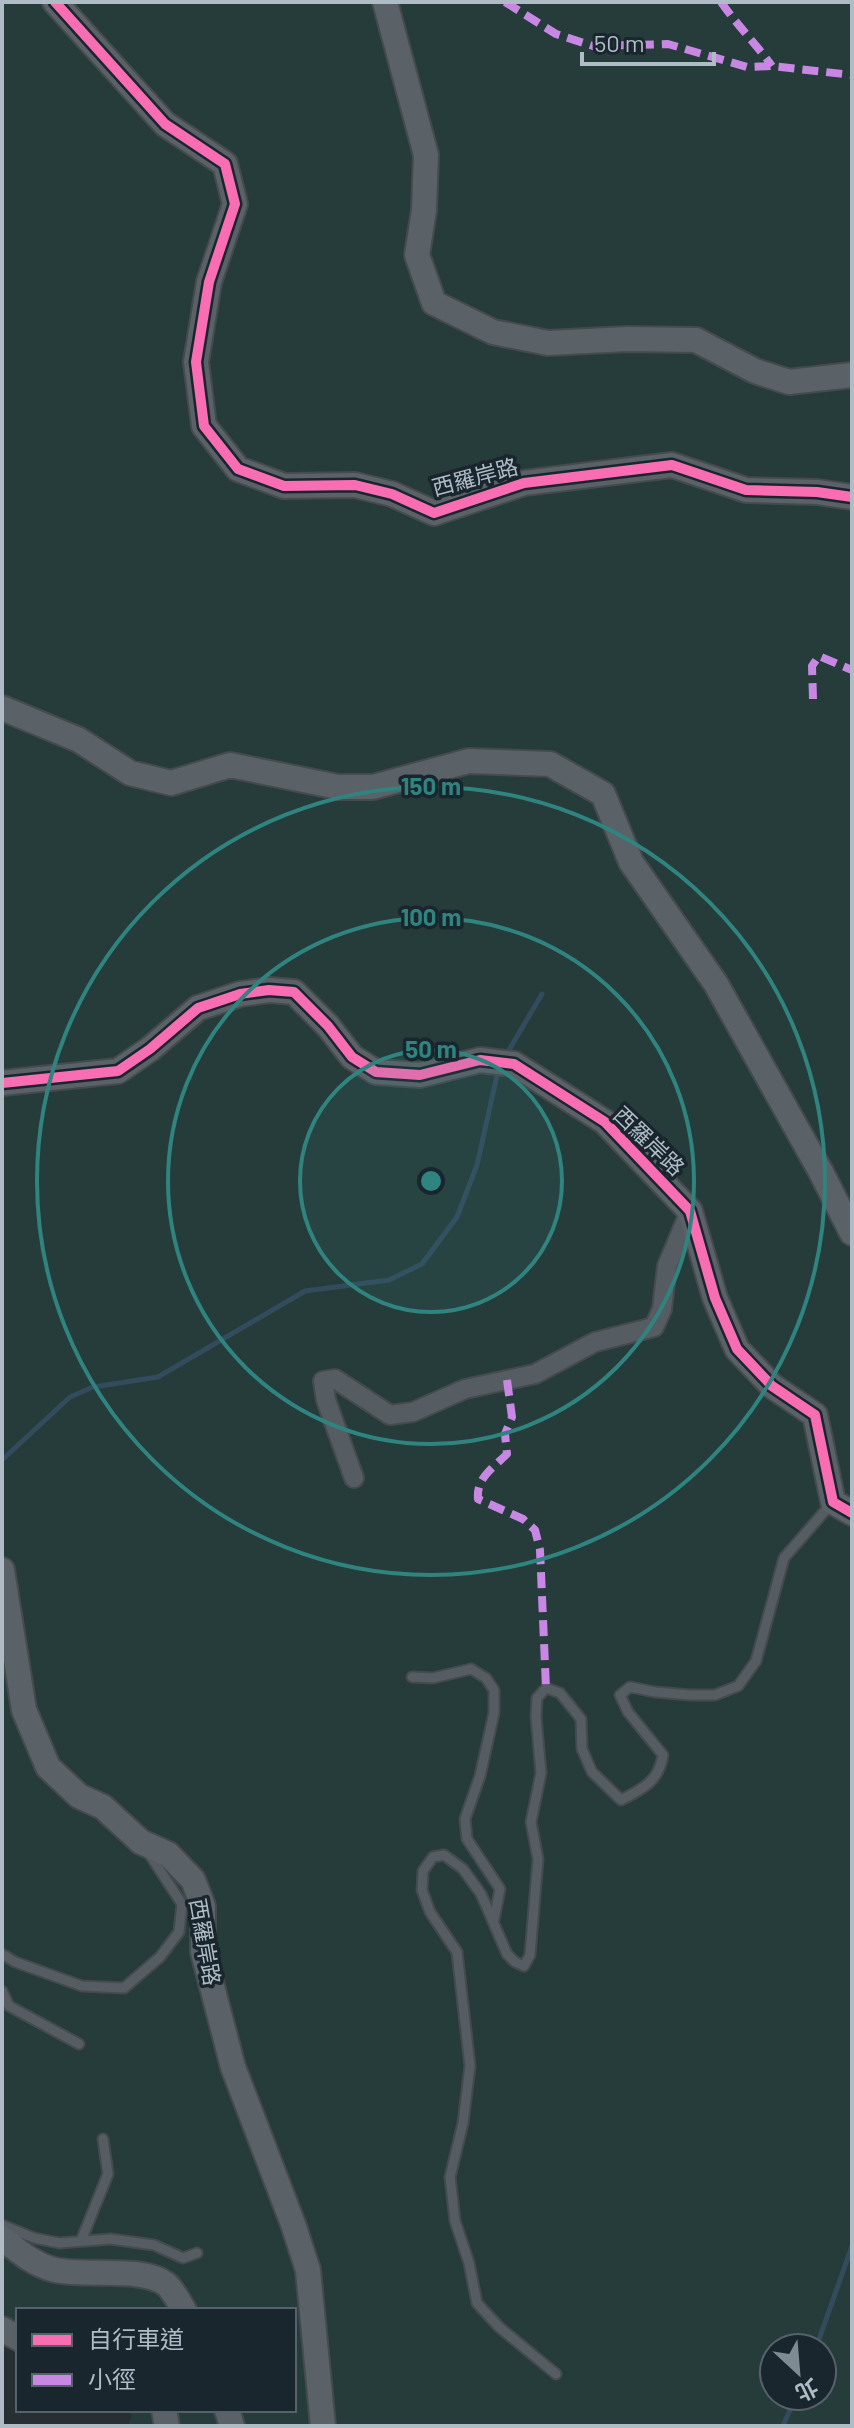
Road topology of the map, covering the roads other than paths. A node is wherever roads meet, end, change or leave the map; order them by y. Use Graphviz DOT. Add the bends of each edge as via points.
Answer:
graph roads {
  1 [pos="55,2"];
  2 [pos="385,2"];
  3 [pos="852,375"];
  4 [pos="852,497"];
  5 [pos="2,708"];
  6 [pos="2,1083"];
  7 [pos="690,1211"];
  8 [pos="852,1233"];
  9 [pos="354,1478"];
  10 [pos="842,1507"];
  11 [pos="2,1570"];
  12 [pos="412,1677"];
  13 [pos="141,1842"];
  14 [pos="494,1920"];
  15 [pos="2,1954"];
  16 [pos="2,1991"];
  17 [pos="79,2044"];
  18 [pos="103,2139"];
  19 [pos="2,2225"];
  20 [pos="2,2238"];
  21 [pos="81,2241"];
  22 [pos="197,2253"];
  23 [pos="183,2308"];
  24 [pos="556,2374"];
  25 [pos="323,2426"];
  1 -- 4 [label="street, 西羅岸路" via="165,124 225,164 235,204 209,282 196,362 204,426 238,469 284,486 355,485 434,513 524,483 672,465 746,490"];
  2 -- 3 [label="street" via="426,155 417,255 434,303 493,332 548,343 696,340 789,382"];
  5 -- 8 [label="street" via="79,740 130,773 171,783 230,765 338,787 373,787 469,761 550,764 603,794 631,862 716,984"];
  6 -- 7 [label="street, 西羅岸路" via="118,1071 198,1008 240,994 294,992 352,1057 376,1072 420,1075 480,1060 502,1063 605,1122"];
  7 -- 9 [label="street" via="667,1266 662,1309 654,1327 595,1342 535,1374 465,1389 413,1412 390,1415 335,1379 323,1381"];
  7 -- 10 [label="street, 西羅岸路" via="715,1298 737,1349 772,1386 815,1415"];
  10 -- 14 [label="lane" via="784,1558 756,1661 738,1686 715,1695 630,1687 620,1695 663,1755 661,1769 644,1789 621,1800 592,1772 582,1749 581,1719 560,1693 546,1688 537,1698 541,1773 531,1822 538,1859 530,1955 524,1966 507,1954"];
  11 -- 13 [label="street, 西羅岸路" via="24,1710 48,1767"];
  12 -- 14 [label="lane" via="471,1669 494,1690 480,1776 465,1819 467,1839 500,1889"];
  13 -- 15 [label="lane" via="182,1904 179,1932 124,1988 82,1986"];
  13 -- 25 [label="street, 西羅岸路" via="168,1854 193,1880 203,1906 203,1952 233,2067 308,2270"];
  14 -- 24 [label="lane" via="463,1869 444,1855 433,1857 423,1871 422,1890 457,1952 470,2066 450,2177 455,2221 477,2303"];
  16 -- 17 [label="lane" via="9,2006"];
  18 -- 21 [label="lane" via="108,2174"];
  19 -- 21 [label="lane" via="34,2238"];
  20 -- 23 [label="street" via="53,2270 147,2275 167,2285"];
  21 -- 22 [label="lane" via="154,2245 183,2258"];
}
